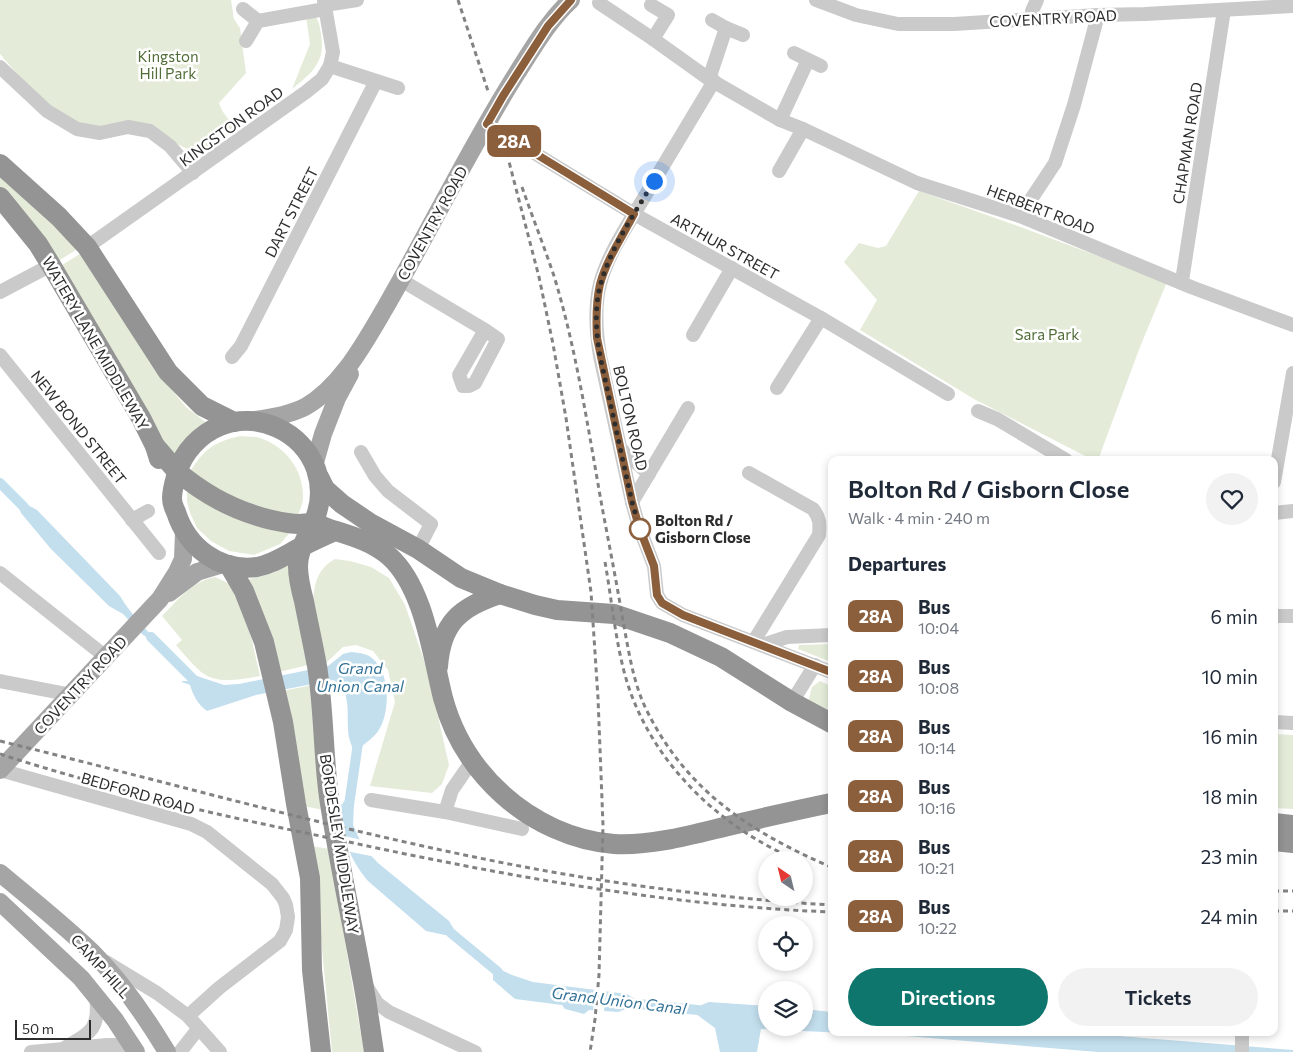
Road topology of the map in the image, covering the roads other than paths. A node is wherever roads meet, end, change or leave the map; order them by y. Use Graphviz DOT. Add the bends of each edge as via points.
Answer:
graph roads {
  1 [pos="357,0"];
  2 [pos="571,0"];
  3 [pos="816,0"];
  4 [pos="1037,0"];
  5 [pos="599,3"];
  6 [pos="325,4"];
  7 [pos="651,5"];
  8 [pos="1293,6"];
  9 [pos="243,9"];
  10 [pos="1224,10"];
  11 [pos="1098,15"];
  12 [pos="1032,19"];
  13 [pos="712,20"];
  14 [pos="258,21"];
  15 [pos="726,28"];
  16 [pos="743,35"];
  17 [pos="653,39"];
  18 [pos="246,41"];
  19 [pos="794,53"];
  20 [pos="330,66"];
  21 [pos="0,67"];
  22 [pos="712,80"];
  23 [pos="376,81"];
  24 [pos="398,88"];
  25 [pos="780,120"];
  26 [pos="487,124"];
  27 [pos="803,129"];
  28 [pos="0,164"];
  29 [pos="779,172"];
  30 [pos="193,173"];
  31 [pos="0,197"];
  32 [pos="634,214"];
  33 [pos="1020,216"];
  34 [pos="87,247"];
  35 [pos="51,265"];
  36 [pos="732,268"];
  37 [pos="401,280"];
  38 [pos="1182,281"];
  39 [pos="0,292"];
  40 [pos="821,318"];
  41 [pos="1293,325"];
  42 [pos="485,330"];
  43 [pos="693,336"];
  44 [pos="361,348"];
  45 [pos="0,355"];
  46 [pos="232,357"];
  47 [pos="1293,373"];
  48 [pos="777,388"];
  49 [pos="948,394"];
  50 [pos="688,408"];
  51 [pos="978,411"];
  52 [pos="241,422"];
  53 [pos="155,446"];
  54 [pos="622,450"];
  55 [pos="361,452"];
  56 [pos="1059,456"];
  57 [pos="1278,459"];
  58 [pos="315,468"];
  59 [pos="177,471"];
  60 [pos="749,473"];
  61 [pos="649,474"];
  62 [pos="171,499"];
  63 [pos="632,502"];
  64 [pos="148,511"];
  65 [pos="1293,511"];
  66 [pos="1278,513"];
  67 [pos="132,520"];
  68 [pos="314,523"];
  69 [pos="335,531"];
  70 [pos="184,532"];
  71 [pos="302,547"];
  72 [pos="418,549"];
  73 [pos="159,553"];
  74 [pos="226,564"];
  75 [pos="0,573"];
  76 [pos="500,594"];
  77 [pos="160,599"];
  78 [pos="1278,616"];
  79 [pos="1293,616"];
  80 [pos="828,635"];
  81 [pos="758,643"];
  82 [pos="106,657"];
  83 [pos="815,665"];
  84 [pos="828,671"];
  85 [pos="437,674"];
  86 [pos="0,681"];
  87 [pos="72,695"];
  88 [pos="792,702"];
  89 [pos="828,721"];
  90 [pos="1278,722"];
  91 [pos="1293,723"];
  92 [pos="472,761"];
  93 [pos="0,770"];
  94 [pos="371,800"];
  95 [pos="828,804"];
  96 [pos="445,812"];
  97 [pos="1278,823"];
  98 [pos="1293,825"];
  99 [pos="522,830"];
  100 [pos="1278,841"];
  101 [pos="1293,843"];
  102 [pos="0,873"];
  103 [pos="0,902"];
  104 [pos="95,955"];
  105 [pos="362,977"];
  106 [pos="96,996"];
  107 [pos="188,1016"];
  108 [pos="198,1029"];
  109 [pos="154,1031"];
  110 [pos="1242,1036"];
  111 [pos="63,1049"];
  112 [pos="133,1049"];
  113 [pos="32,1052"];
  114 [pos="167,1052"];
  115 [pos="180,1052"];
  116 [pos="220,1052"];
  117 [pos="321,1052"];
  118 [pos="374,1052"];
  119 [pos="475,1052"];
  120 [pos="1242,1052"];
  1 -- 6 [label="street"];
  2 -- 26 [label="main road, COVENTRY ROAD" via="543,34"];
  3 -- 12 [label="street, COVENTRY ROAD" via="856,15 898,24"];
  4 -- 12 [label="street"];
  5 -- 17 [label="street, HERBERT ROAD"];
  6 -- 14 [label="street"];
  6 -- 20 [label="street" via="333,52"];
  7 -- 17 [label="street" via="668,15"];
  8 -- 10 [label="street, COVENTRY ROAD"];
  9 -- 14 [label="street"];
  10 -- 11 [label="street, COVENTRY ROAD"];
  10 -- 38 [label="street, CHAPMAN ROAD"];
  11 -- 12 [label="street, COVENTRY ROAD"];
  11 -- 33 [label="street" via="1055,163"];
  13 -- 15 [label="street"];
  14 -- 18 [label="street"];
  15 -- 16 [label="street"];
  15 -- 22 [label="street"];
  17 -- 22 [label="street, HERBERT ROAD"];
  19 -- 25 [label="street" via="814,63"];
  20 -- 23 [label="street"];
  20 -- 30 [label="street, KINGSTON ROAD" via="322,79 306,92"];
  21 -- 30 [label="street" via="47,111 77,129 100,133 128,127 150,131 170,146"];
  22 -- 25 [label="street, HERBERT ROAD"];
  22 -- 32 [label="street, BOLTON ROAD"];
  23 -- 24 [label="street"];
  23 -- 46 [label="street, DART STREET"];
  25 -- 27 [label="street, HERBERT ROAD"];
  26 -- 32 [label="street, ARTHUR STREET"];
  26 -- 37 [label="main road, COVENTRY ROAD"];
  27 -- 29 [label="street"];
  27 -- 33 [label="street, HERBERT ROAD" via="918,183"];
  28 -- 34 [label="highway"];
  30 -- 34 [label="street, KINGSTON ROAD"];
  31 -- 35 [label="highway, WATERY LANE MIDDLEWAY"];
  32 -- 36 [label="street, ARTHUR STREET"];
  32 -- 54 [label="street, BOLTON ROAD" via="600,284 596,312 598,347"];
  33 -- 38 [label="street, HERBERT ROAD"];
  34 -- 52 [label="highway" via="168,372 202,406"];
  35 -- 39 [label="street"];
  35 -- 53 [label="highway, WATERY LANE MIDDLEWAY"];
  36 -- 40 [label="street, ARTHUR STREET"];
  36 -- 43 [label="street"];
  37 -- 42 [label="street"];
  37 -- 44 [label="main road, COVENTRY ROAD"];
  38 -- 41 [label="street, HERBERT ROAD"];
  40 -- 48 [label="street"];
  40 -- 49 [label="street, ARTHUR STREET"];
  44 -- 52 [label="main road, COVENTRY ROAD" via="340,377 305,407 275,417"];
  44 -- 58 [label="main road, COVENTRY ROAD" via="326,425"];
  45 -- 67 [label="street, NEW BOND STREET"];
  47 -- 57 [label="street"];
  50 -- 61 [label="street"];
  51 -- 56 [label="street"];
  52 -- 58 [label="highway" via="272,426 288,434 302,446"];
  52 -- 59 [label="highway" via="213,429 195,442"];
  53 -- 59 [label="highway"];
  53 -- 62 [label="highway, WATERY LANE MIDDLEWAY"];
  54 -- 61 [label="street"];
  54 -- 63 [label="street, BOLTON ROAD"];
  55 -- 72 [label="street" via="388,490 431,524"];
  58 -- 68 [label="highway, BORDESLEY MIDDLEWAY" via="320,497"];
  58 -- 72 [label="highway" via="325,489 342,504"];
  59 -- 62 [label="highway"];
  59 -- 68 [label="highway" via="237,509 271,520"];
  60 -- 81 [label="street" via="813,509 820,524 819,535"];
  61 -- 63 [label="street"];
  62 -- 70 [label="highway, WATERY LANE MIDDLEWAY"];
  63 -- 81 [label="street, BOLTON ROAD" via="654,566 655,588 662,603 683,615"];
  64 -- 67 [label="street"];
  65 -- 66 [label="street"];
  67 -- 73 [label="street, NEW BOND STREET"];
  68 -- 69 [label="highway"];
  68 -- 71 [label="highway, BORDESLEY MIDDLEWAY"];
  69 -- 71 [label="highway"];
  69 -- 85 [label="highway" via="378,548 402,571 422,612"];
  70 -- 74 [label="highway" via="197,548"];
  70 -- 77 [label="main road, COVENTRY ROAD" via="183,559"];
  71 -- 74 [label="highway" via="266,565 243,567"];
  71 -- 105 [label="highway, BORDESLEY MIDDLEWAY" via="298,565 300,586 317,666 329,796"];
  72 -- 76 [label="highway" via="461,578"];
  74 -- 77 [label="main road, COVENTRY ROAD" via="197,572"];
  74 -- 117 [label="highway" via="244,591 260,634 283,722 310,878 312,970"];
  75 -- 82 [label="street"];
  76 -- 85 [label="highway" via="473,604 451,621 439,651"];
  76 -- 88 [label="highway" via="557,610 614,614 670,633 721,657"];
  77 -- 82 [label="main road, COVENTRY ROAD"];
  78 -- 79 [label="street"];
  80 -- 81 [label="street" via="786,637"];
  81 -- 83 [label="street, BOLTON ROAD"];
  82 -- 87 [label="main road, COVENTRY ROAD"];
  83 -- 84 [label="street, BOLTON ROAD"];
  83 -- 88 [label="street"];
  85 -- 92 [label="highway" via="446,706"];
  86 -- 87 [label="street"];
  87 -- 93 [label="main road, COVENTRY ROAD"];
  88 -- 89 [label="highway"];
  90 -- 91 [label="street"];
  92 -- 95 [label="highway" via="495,788 533,818 585,839 613,844 672,838"];
  92 -- 96 [label="street" via="452,790"];
  93 -- 107 [label="street, BEDFORD ROAD" via="191,824 207,832 272,884 283,898 288,917 280,941"];
  94 -- 96 [label="street"];
  96 -- 99 [label="street"];
  97 -- 98 [label="highway"];
  100 -- 101 [label="highway"];
  102 -- 104 [label="main road, CAMP HILL"];
  103 -- 106 [label="main road, CAMP HILL" via="61,958"];
  104 -- 107 [label="street" via="158,993"];
  104 -- 109 [label="main road, CAMP HILL"];
  105 -- 118 [label="highway, BORDESLEY MIDDLEWAY"];
  105 -- 119 [label="street" via="371,996 389,1012"];
  106 -- 111 [label="street" via="96,1022 88,1035"];
  106 -- 112 [label="main road, CAMP HILL"];
  107 -- 108 [label="street"];
  108 -- 115 [label="street"];
  108 -- 116 [label="street"];
  109 -- 112 [label="main road"];
  109 -- 114 [label="main road, CAMP HILL"];
  110 -- 120 [label="street"];
  111 -- 112 [label="street" via="107,1045"];
  111 -- 113 [label="street"];
}
